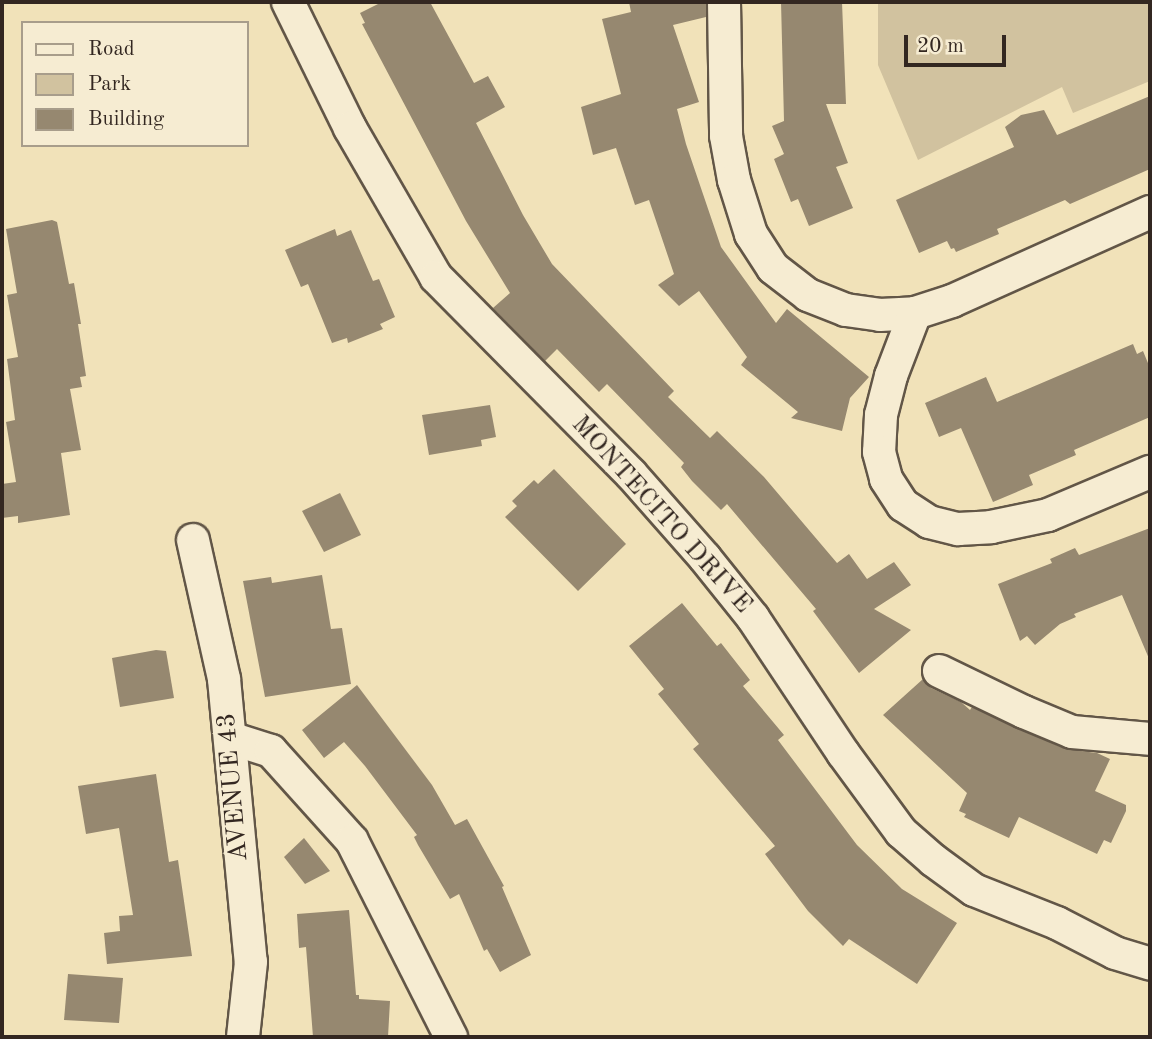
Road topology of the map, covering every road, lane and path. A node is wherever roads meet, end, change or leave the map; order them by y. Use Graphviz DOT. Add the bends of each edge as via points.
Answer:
graph roads {
  1 [pos="288,2"];
  2 [pos="724,2"];
  3 [pos="1150,212"];
  4 [pos="915,313"];
  5 [pos="1150,472"];
  6 [pos="193,540"];
  7 [pos="939,671"];
  8 [pos="230,738"];
  9 [pos="1150,739"];
  10 [pos="1150,964"];
  11 [pos="243,1037"];
  12 [pos="451,1037"];
  1 -- 10 [label="street, MONTECITO DRIVE" via="350,128 436,278 631,474 705,558 753,618 901,832 974,890"];
  2 -- 4 [label="street" via="726,136 751,234 773,268 808,295 846,310 880,315"];
  3 -- 4 [label="street" via="952,301"];
  4 -- 5 [label="street" via="881,415 879,452 886,479 903,505 929,522 958,529 991,527 1048,515"];
  6 -- 8 [label="street, AVENUE 43" via="225,679"];
  7 -- 9 [label="street" via="1072,732"];
  8 -- 11 [label="street, AVENUE 43" via="251,962"];
  8 -- 12 [label="street" via="271,751 352,841"];
}
